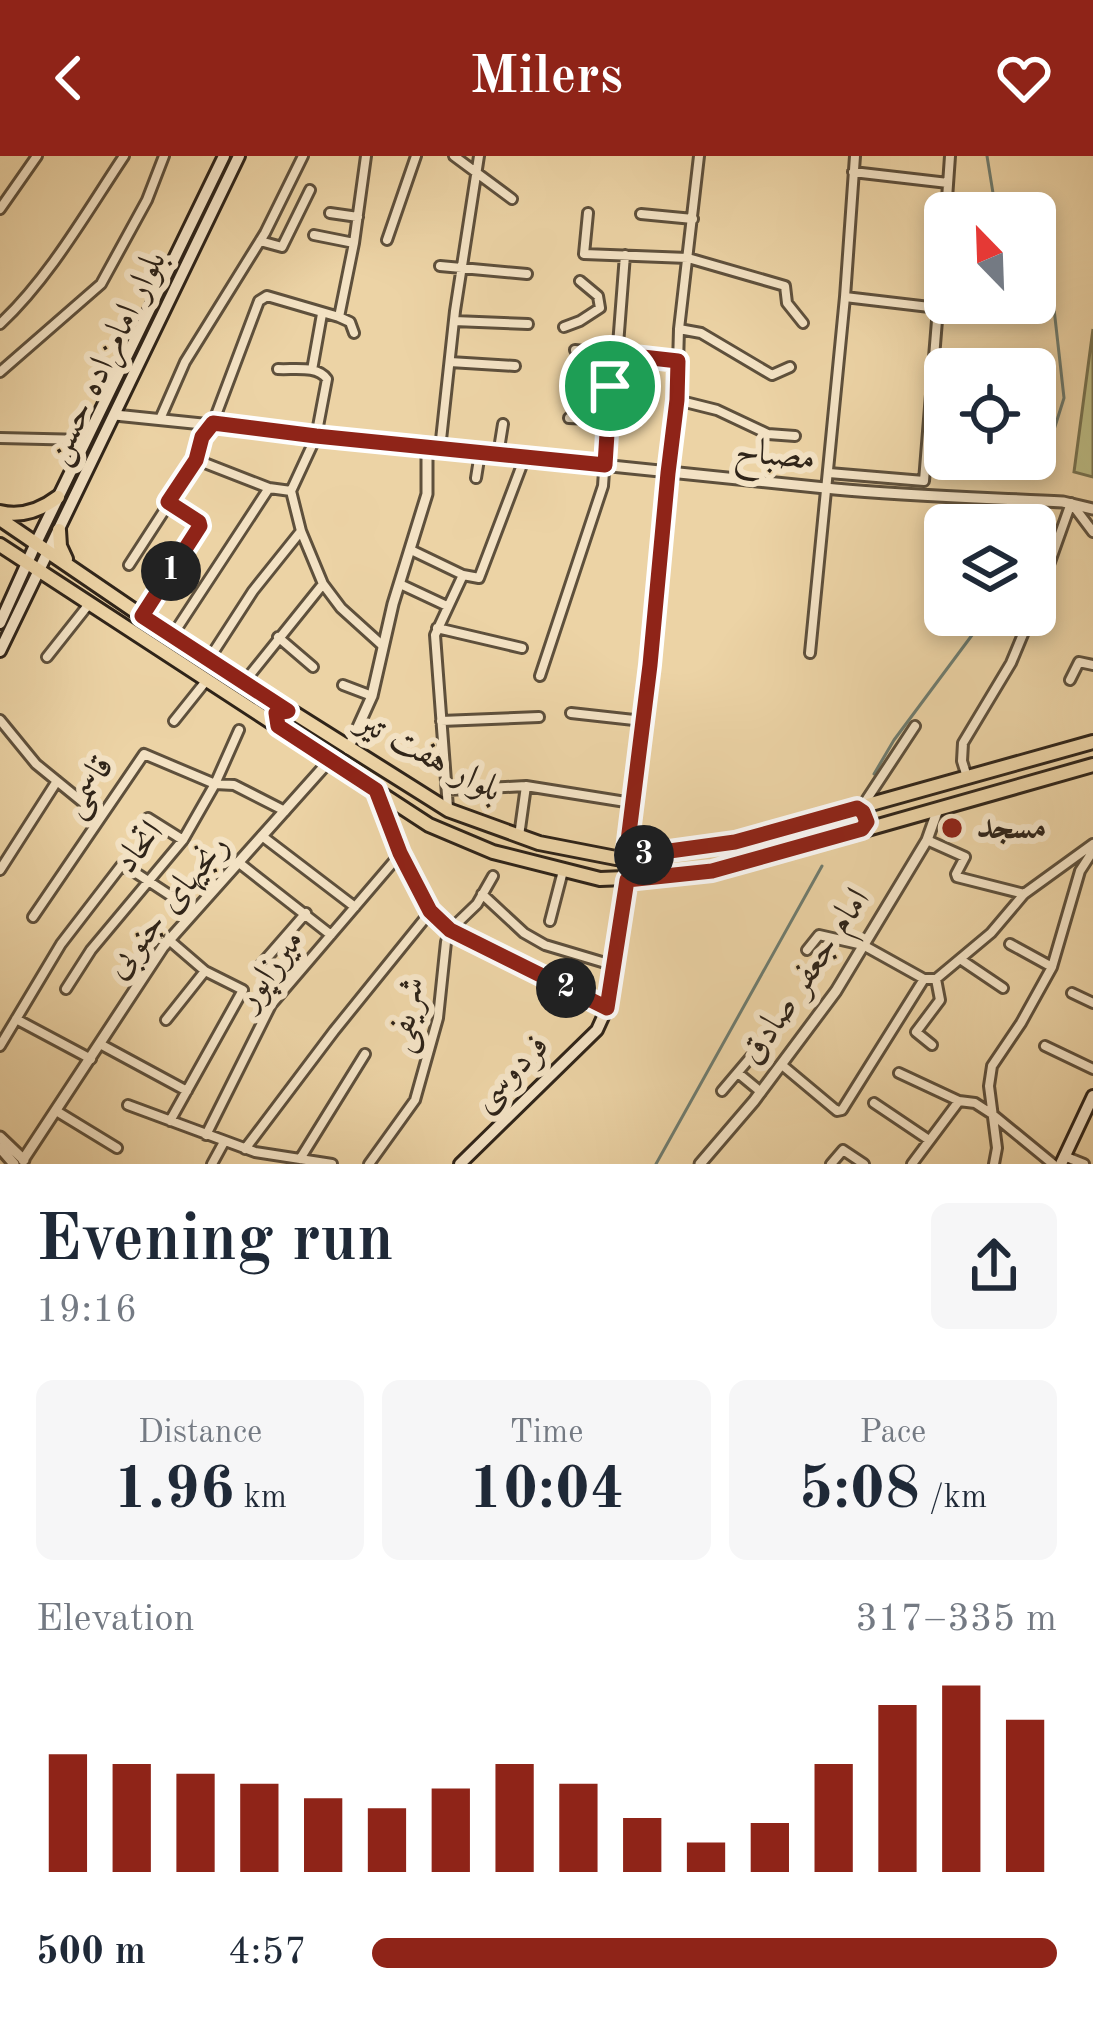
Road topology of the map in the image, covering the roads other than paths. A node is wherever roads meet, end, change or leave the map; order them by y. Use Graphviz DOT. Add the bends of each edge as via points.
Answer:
graph roads {
  1 [pos="37,156"];
  2 [pos="124,156"];
  3 [pos="164,156"];
  4 [pos="224,156"];
  5 [pos="239,156"];
  6 [pos="303,156"];
  7 [pos="366,156"];
  8 [pos="416,156"];
  9 [pos="454,156"];
  10 [pos="479,156"];
  11 [pos="699,156"];
  12 [pos="854,156"];
  13 [pos="950,156"];
  14 [pos="854,172"];
  15 [pos="478,176"];
  16 [pos="948,183"];
  17 [pos="310,190"];
  18 [pos="947,192"];
  19 [pos="512,199"];
  20 [pos="0,208"];
  21 [pos="330,213"];
  22 [pos="588,213"];
  23 [pos="641,214"];
  24 [pos="358,217"];
  25 [pos="693,219"];
  26 [pos="314,235"];
  27 [pos="387,240"];
  28 [pos="260,241"];
  29 [pos="354,243"];
  30 [pos="625,255"];
  31 [pos="688,258"];
  32 [pos="440,266"];
  33 [pos="462,268"];
  34 [pos="526,274"];
  35 [pos="580,281"];
  36 [pos="845,297"];
  37 [pos="924,306"];
  38 [pos="600,308"];
  39 [pos="620,310"];
  40 [pos="322,314"];
  41 [pos="339,317"];
  42 [pos="454,322"];
  43 [pos="803,322"];
  44 [pos="0,324"];
  45 [pos="528,324"];
  46 [pos="937,324"];
  47 [pos="565,327"];
  48 [pos="680,329"];
  49 [pos="354,334"];
  50 [pos="575,350"];
  51 [pos="616,354"];
  52 [pos="678,361"];
  53 [pos="450,362"];
  54 [pos="515,366"];
  55 [pos="790,367"];
  56 [pos="278,370"];
  57 [pos="312,370"];
  58 [pos="0,372"];
  59 [pos="677,400"];
  60 [pos="115,415"];
  61 [pos="569,418"];
  62 [pos="160,419"];
  63 [pos="608,420"];
  64 [pos="213,423"];
  65 [pos="503,424"];
  66 [pos="316,436"];
  67 [pos="795,436"];
  68 [pos="0,438"];
  69 [pos="86,440"];
  70 [pos="427,448"];
  71 [pos="440,449"];
  72 [pos="481,453"];
  73 [pos="498,454"];
  74 [pos="525,457"];
  75 [pos="196,460"];
  76 [pos="605,465"];
  77 [pos="668,473"];
  78 [pos="829,473"];
  79 [pos="476,478"];
  80 [pos="269,488"];
  81 [pos="827,488"];
  82 [pos="291,491"];
  83 [pos="58,497"];
  84 [pos="168,502"];
  85 [pos="1071,503"];
  86 [pos="1093,509"];
  87 [pos="0,516"];
  88 [pos="58,530"];
  89 [pos="301,531"];
  90 [pos="1093,532"];
  91 [pos="36,543"];
  92 [pos="1056,545"];
  93 [pos="1,547"];
  94 [pos="411,550"];
  95 [pos="50,551"];
  96 [pos="70,565"];
  97 [pos="34,566"];
  98 [pos="130,566"];
  99 [pos="463,574"];
  100 [pos="323,584"];
  101 [pos="400,584"];
  102 [pos="90,603"];
  103 [pos="448,606"];
  104 [pos="142,616"];
  105 [pos="0,623"];
  106 [pos="436,628"];
  107 [pos="172,636"];
  108 [pos="1022,636"];
  109 [pos="278,637"];
  110 [pos="382,646"];
  111 [pos="522,648"];
  112 [pos="0,651"];
  113 [pos="810,653"];
  114 [pos="47,657"];
  115 [pos="208,660"];
  116 [pos="1093,664"];
  117 [pos="313,667"];
  118 [pos="540,676"];
  119 [pos="207,680"];
  120 [pos="1070,680"];
  121 [pos="343,685"];
  122 [pos="250,686"];
  123 [pos="372,696"];
  124 [pos="244,704"];
  125 [pos="288,711"];
  126 [pos="571,713"];
  127 [pos="539,717"];
  128 [pos="174,721"];
  129 [pos="441,721"];
  130 [pos="644,721"];
  131 [pos="1,723"];
  132 [pos="278,726"];
  133 [pos="915,726"];
  134 [pos="239,730"];
  135 [pos="1093,742"];
  136 [pos="348,749"];
  137 [pos="330,760"];
  138 [pos="1093,765"];
  139 [pos="967,778"];
  140 [pos="57,781"];
  141 [pos="215,784"];
  142 [pos="526,786"];
  143 [pos="376,790"];
  144 [pos="447,790"];
  145 [pos="883,801"];
  146 [pos="632,803"];
  147 [pos="860,807"];
  148 [pos="938,809"];
  149 [pos="448,810"];
  150 [pos="285,811"];
  151 [pos="101,817"];
  152 [pos="148,818"];
  153 [pos="888,822"];
  154 [pos="862,829"];
  155 [pos="261,835"];
  156 [pos="519,836"];
  157 [pos="184,840"];
  158 [pos="927,840"];
  159 [pos="1093,848"];
  160 [pos="400,853"];
  161 [pos="626,857"];
  162 [pos="238,862"];
  163 [pos="0,870"];
  164 [pos="563,871"];
  165 [pos="493,876"];
  166 [pos="627,880"];
  167 [pos="148,881"];
  168 [pos="1024,893"];
  169 [pos="482,894"];
  170 [pos="355,907"];
  171 [pos="194,911"];
  172 [pos="430,911"];
  173 [pos="306,913"];
  174 [pos="33,917"];
  175 [pos="550,921"];
  176 [pos="450,930"];
  177 [pos="991,933"];
  178 [pos="331,935"];
  179 [pos="169,940"];
  180 [pos="863,945"];
  181 [pos="807,950"];
  182 [pos="960,959"];
  183 [pos="602,962"];
  184 [pos="259,967"];
  185 [pos="1052,967"];
  186 [pos="205,970"];
  187 [pos="925,979"];
  188 [pos="936,979"];
  189 [pos="1003,988"];
  190 [pos="66,989"];
  191 [pos="1072,993"];
  192 [pos="1093,1003"];
  193 [pos="607,1008"];
  194 [pos="16,1019"];
  195 [pos="166,1020"];
  196 [pos="100,1044"];
  197 [pos="932,1045"];
  198 [pos="0,1046"];
  199 [pos="1045,1046"];
  200 [pos="755,1052"];
  201 [pos="365,1054"];
  202 [pos="91,1059"];
  203 [pos="782,1065"];
  204 [pos="1093,1069"];
  205 [pos="899,1072"];
  206 [pos="738,1073"];
  207 [pos="187,1091"];
  208 [pos="722,1091"];
  209 [pos="761,1092"];
  210 [pos="1093,1096"];
  211 [pos="958,1101"];
  212 [pos="874,1103"];
  213 [pos="128,1105"];
  214 [pos="58,1112"];
  215 [pos="992,1114"];
  216 [pos="170,1121"];
  217 [pos="206,1135"];
  218 [pos="0,1137"];
  219 [pos="929,1140"];
  220 [pos="224,1142"];
  221 [pos="117,1148"];
  222 [pos="245,1149"];
  223 [pos="12,1159"];
  224 [pos="300,1159"];
  225 [pos="1059,1162"];
  226 [pos="212,1164"];
  227 [pos="332,1164"];
  228 [pos="369,1164"];
  229 [pos="460,1164"];
  230 [pos="700,1164"];
  231 [pos="831,1164"];
  232 [pos="864,1164"];
  233 [pos="912,1164"];
  234 [pos="994,1164"];
  235 [pos="1084,1164"];
  1 -- 20 [label="street"];
  2 -- 44 [label="street"];
  3 -- 58 [label="street" via="100,284"];
  4 -- 69 [label="main road, بلوار امامزاده حسن"];
  5 -- 60 [label="main road, بلوار امامزاده حسن"];
  6 -- 28 [label="street"];
  7 -- 24 [label="street"];
  8 -- 27 [label="street"];
  9 -- 15 [label="street"];
  10 -- 15 [label="street"];
  11 -- 25 [label="street"];
  12 -- 14 [label="street"];
  13 -- 16 [label="street"];
  14 -- 16 [label="street"];
  14 -- 36 [label="street"];
  15 -- 19 [label="street"];
  15 -- 33 [label="street"];
  16 -- 18 [label="street"];
  17 -- 28 [label="street" via="282,247"];
  21 -- 24 [label="street"];
  22 -- 30 [label="street" via="584,254"];
  23 -- 25 [label="street"];
  24 -- 29 [label="street"];
  25 -- 31 [label="street"];
  26 -- 29 [label="street"];
  28 -- 62 [label="street" via="185,362"];
  29 -- 41 [label="street"];
  30 -- 31 [label="street"];
  30 -- 39 [label="street"];
  31 -- 43 [label="street" via="785,286"];
  31 -- 48 [label="street"];
  32 -- 33 [label="street"];
  33 -- 34 [label="street"];
  33 -- 42 [label="street"];
  35 -- 38 [label="street"];
  36 -- 37 [label="street"];
  36 -- 78 [label="street"];
  38 -- 39 [label="street"];
  38 -- 47 [label="street"];
  39 -- 51 [label="street"];
  40 -- 41 [label="street"];
  40 -- 57 [label="street"];
  40 -- 64 [label="street" via="267,296 259,301"];
  41 -- 49 [label="street"];
  42 -- 45 [label="street"];
  42 -- 53 [label="street"];
  46 -- 78 [label="street" via="924,481"];
  48 -- 52 [label="street"];
  48 -- 55 [label="street" via="772,375"];
  50 -- 51 [label="street"];
  51 -- 52 [label="street"];
  51 -- 63 [label="street"];
  52 -- 59 [label="street"];
  53 -- 54 [label="street"];
  53 -- 71 [label="street"];
  56 -- 57 [label="street"];
  57 -- 66 [label="street" via="327,379"];
  59 -- 67 [label="street"];
  59 -- 77 [label="street"];
  60 -- 62 [label="street, مصباح"];
  60 -- 88 [label="main road, بلوار امامزاده حسن"];
  61 -- 63 [label="street"];
  62 -- 64 [label="street, مصباح"];
  63 -- 76 [label="street"];
  64 -- 66 [label="street, مصباح"];
  64 -- 75 [label="street"];
  65 -- 73 [label="street"];
  66 -- 70 [label="street, مصباح"];
  66 -- 82 [label="street"];
  68 -- 69 [label="street"];
  69 -- 83 [label="main road, بلوار امامزاده حسن"];
  70 -- 71 [label="street, مصباح"];
  70 -- 94 [label="street" via="427,494"];
  71 -- 72 [label="street, مصباح"];
  72 -- 73 [label="street, مصباح"];
  72 -- 79 [label="street"];
  73 -- 74 [label="street, مصباح"];
  74 -- 76 [label="street, مصباح"];
  74 -- 99 [label="street" via="478,578"];
  75 -- 80 [label="street"];
  75 -- 84 [label="street"];
  76 -- 77 [label="street, مصباح"];
  76 -- 118 [label="street"];
  77 -- 81 [label="street, مصباح"];
  77 -- 130 [label="street"];
  78 -- 81 [label="street"];
  80 -- 82 [label="street"];
  80 -- 107 [label="street"];
  81 -- 85 [label="street, مصباح"];
  81 -- 113 [label="street"];
  82 -- 89 [label="street"];
  83 -- 87 [label="main road"];
  83 -- 91 [label="main road, بلوار امامزاده حسن"];
  84 -- 98 [label="street"];
  84 -- 104 [label="street" via="200,526"];
  85 -- 86 [label="street, مصباح"];
  85 -- 90 [label="street"];
  85 -- 92 [label="street"];
  87 -- 91 [label="main road, بلوار هفت تیر"];
  88 -- 95 [label="main road, بلوار امامزاده حسن"];
  88 -- 96 [label="main road"];
  89 -- 100 [label="street"];
  89 -- 115 [label="street"];
  91 -- 95 [label="main road, بلوار هفت تیر"];
  91 -- 97 [label="main road, بلوار امامزاده حسن"];
  93 -- 97 [label="main road, بلوار هفت تیر"];
  94 -- 99 [label="street"];
  94 -- 101 [label="street"];
  95 -- 96 [label="main road, بلوار هفت تیر"];
  95 -- 97 [label="main road, بلوار امامزاده حسن"];
  96 -- 104 [label="main road, بلوار هفت تیر"];
  97 -- 102 [label="main road, بلوار هفت تیر"];
  97 -- 105 [label="main road, بلوار امامزاده حسن"];
  97 -- 112 [label="main road, بلوار امامزاده حسن"];
  99 -- 103 [label="street"];
  100 -- 109 [label="street"];
  100 -- 110 [label="street"];
  101 -- 103 [label="street"];
  101 -- 110 [label="street"];
  102 -- 114 [label="street"];
  102 -- 119 [label="main road, بلوار هفت تیر"];
  103 -- 106 [label="street"];
  104 -- 107 [label="main road, بلوار هفت تیر"];
  106 -- 111 [label="street"];
  106 -- 129 [label="street"];
  107 -- 115 [label="main road, بلوار هفت تیر"];
  108 -- 139 [label="street" via="963,743"];
  109 -- 117 [label="street"];
  109 -- 122 [label="street"];
  110 -- 123 [label="street"];
  115 -- 122 [label="main road, بلوار هفت تیر"];
  116 -- 120 [label="street" via="1079,662"];
  119 -- 124 [label="main road, بلوار هفت تیر"];
  119 -- 128 [label="street"];
  121 -- 123 [label="street"];
  122 -- 124 [label="main road" via="259,702"];
  122 -- 125 [label="main road, بلوار هفت تیر"];
  123 -- 136 [label="street"];
  124 -- 132 [label="main road, بلوار هفت تیر"];
  125 -- 132 [label="main road" via="276,713"];
  125 -- 136 [label="main road, بلوار هفت تیر"];
  126 -- 130 [label="street"];
  127 -- 129 [label="street"];
  129 -- 144 [label="street"];
  130 -- 146 [label="street"];
  131 -- 140 [label="street"];
  132 -- 137 [label="main road, بلوار هفت تیر"];
  133 -- 147 [label="street"];
  134 -- 141 [label="street, اتحاد"];
  135 -- 139 [label="main road, بلوار هفت تیر"];
  136 -- 149 [label="main road, بلوار هفت تیر"];
  137 -- 143 [label="main road, بلوار هفت تیر"];
  137 -- 150 [label="street, رنجیهای جنوبی"];
  138 -- 148 [label="main road, بلوار هفت تیر"];
  139 -- 145 [label="main road, بلوار هفت تیر"];
  140 -- 151 [label="street"];
  140 -- 163 [label="street"];
  141 -- 150 [label="street, قاسمی" via="234,784"];
  141 -- 151 [label="street, قاسمی" via="144,754"];
  141 -- 157 [label="street, اتحاد"];
  142 -- 144 [label="street"];
  142 -- 146 [label="street"];
  142 -- 156 [label="street"];
  143 -- 160 [label="street"];
  143 -- 164 [label="main road, بلوار هفت تیر" via="493,853"];
  144 -- 149 [label="street"];
  145 -- 147 [label="main road, بلوار هفت تیر"];
  145 -- 153 [label="main road" via="877,814"];
  146 -- 161 [label="street"];
  147 -- 154 [label="main road"];
  147 -- 161 [label="main road, بلوار هفت تیر" via="735,842"];
  148 -- 153 [label="main road, بلوار هفت تیر"];
  148 -- 158 [label="street, امام جعفر صادق"];
  149 -- 156 [label="main road, بلوار هفت تیر"];
  150 -- 155 [label="street, رنجیهای جنوبی"];
  151 -- 174 [label="street, قاسمی"];
  152 -- 157 [label="street"];
  153 -- 154 [label="main road, بلوار هفت تیر"];
  154 -- 166 [label="main road, بلوار هفت تیر" via="712,871"];
  155 -- 162 [label="street, رنجیهای جنوبی"];
  155 -- 170 [label="street"];
  156 -- 161 [label="main road, بلوار هفت تیر"];
  157 -- 167 [label="street, اتحاد"];
  158 -- 168 [label="street" via="965,857 958,877"];
  158 -- 180 [label="street, امام جعفر صادق"];
  159 -- 168 [label="street"];
  159 -- 185 [label="street"];
  160 -- 170 [label="street, میرزاپور"];
  160 -- 172 [label="street"];
  162 -- 171 [label="street, رنجیهای جنوبی"];
  162 -- 173 [label="street"];
  164 -- 166 [label="main road, بلوار هفت تیر"];
  164 -- 175 [label="street"];
  165 -- 169 [label="street, شریفی"];
  166 -- 193 [label="main road, فردوسی"];
  167 -- 171 [label="street"];
  167 -- 190 [label="street, اتحاد"];
  167 -- 194 [label="street" via="121,866"];
  168 -- 177 [label="street"];
  169 -- 176 [label="street, شریفی"];
  169 -- 183 [label="street" via="545,945"];
  170 -- 178 [label="street, میرزاپور"];
  171 -- 179 [label="street, رنجیهای جنوبی"];
  172 -- 176 [label="street"];
  172 -- 222 [label="street"];
  173 -- 178 [label="street"];
  173 -- 184 [label="street"];
  176 -- 193 [label="street"];
  176 -- 228 [label="street, شریفی" via="415,1100"];
  177 -- 182 [label="street"];
  177 -- 185 [label="street"];
  178 -- 217 [label="street, میرزاپور" via="272,1005"];
  179 -- 186 [label="street"];
  179 -- 196 [label="street, رنجیهای جنوبی"];
  180 -- 181 [label="street" via="819,935"];
  180 -- 187 [label="street"];
  180 -- 203 [label="street, امام جعفر صادق"];
  182 -- 188 [label="street"];
  182 -- 189 [label="street"];
  185 -- 215 [label="street" via="992,1066"];
  186 -- 195 [label="street"];
  186 -- 207 [label="street" via="243,990"];
  187 -- 188 [label="street"];
  187 -- 203 [label="street" via="839,1112"];
  188 -- 197 [label="street" via="940,1000 916,1032"];
  191 -- 192 [label="street"];
  193 -- 229 [label="main road, فردوسی" via="598,1030"];
  194 -- 198 [label="street"];
  194 -- 202 [label="street"];
  196 -- 202 [label="street, رنجیهای جنوبی"];
  196 -- 207 [label="street"];
  199 -- 204 [label="street"];
  200 -- 206 [label="street"];
  201 -- 224 [label="street"];
  202 -- 214 [label="street, رنجیهای جنوبی"];
  203 -- 209 [label="street, امام جعفر صادق"];
  205 -- 211 [label="street"];
  206 -- 208 [label="street"];
  206 -- 209 [label="street"];
  207 -- 216 [label="street"];
  209 -- 230 [label="street, امام جعفر صادق"];
  210 -- 225 [label="main road"];
  211 -- 215 [label="street"];
  211 -- 219 [label="street"];
  212 -- 219 [label="street"];
  213 -- 216 [label="street"];
  214 -- 221 [label="street"];
  214 -- 223 [label="street, رنجیهای جنوبی"];
  215 -- 225 [label="street"];
  215 -- 234 [label="street"];
  216 -- 217 [label="street"];
  217 -- 220 [label="street"];
  218 -- 223 [label="street"];
  219 -- 233 [label="street"];
  220 -- 222 [label="street"];
  220 -- 226 [label="street"];
  222 -- 224 [label="street"];
  224 -- 227 [label="street"];
  225 -- 235 [label="street"];
  231 -- 232 [label="street" via="843,1150"];
}
